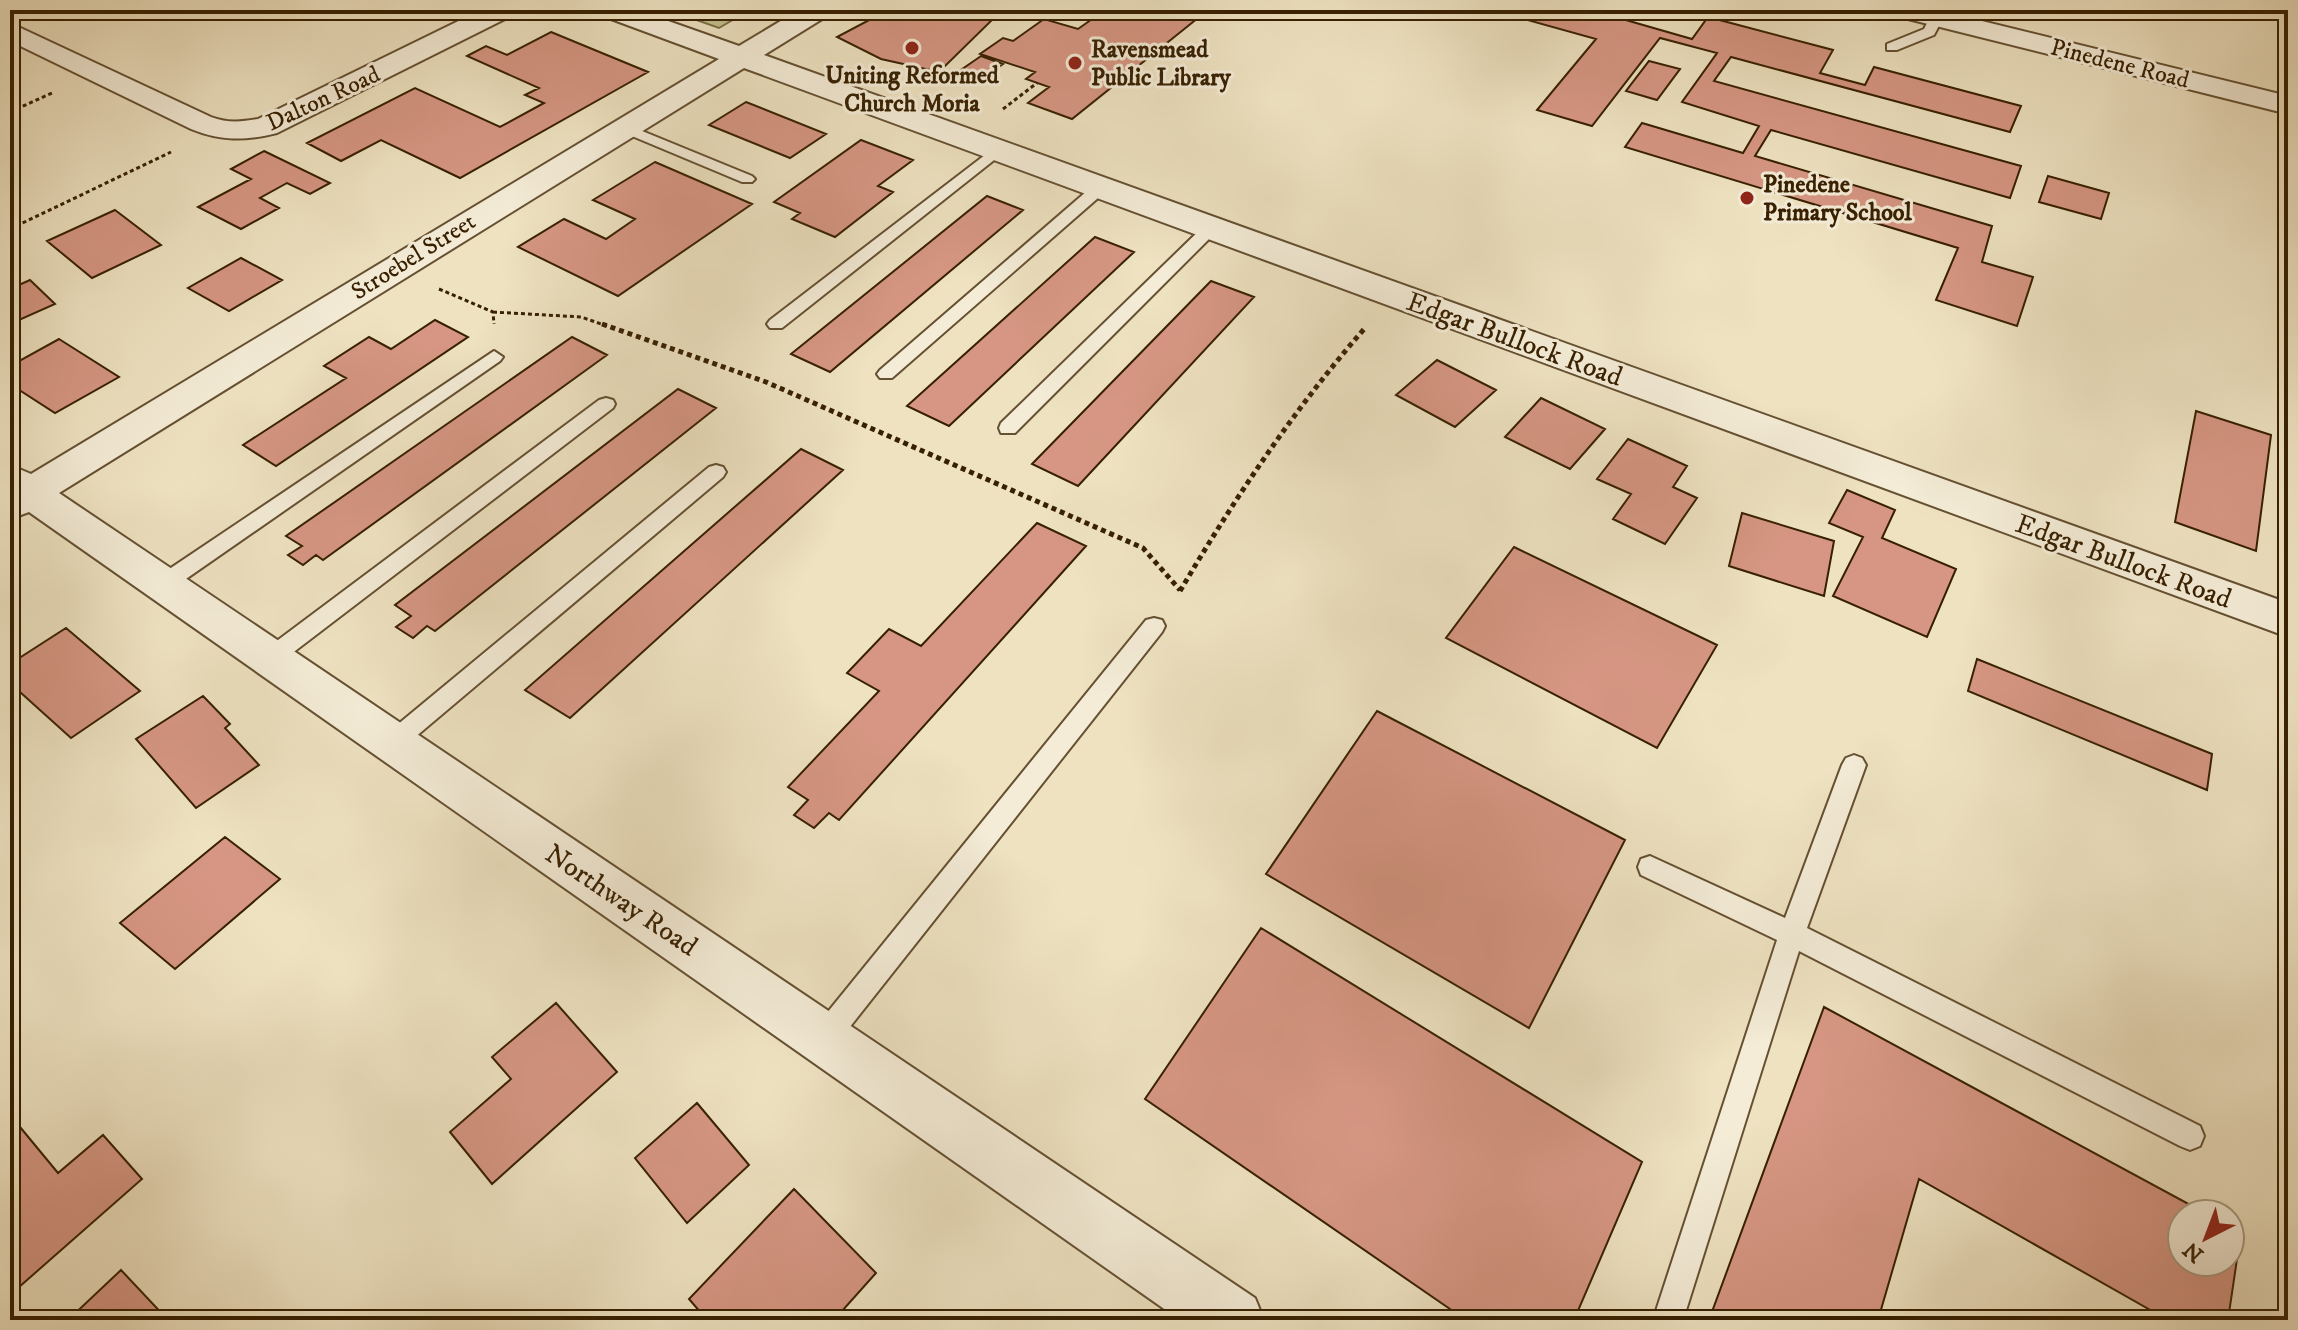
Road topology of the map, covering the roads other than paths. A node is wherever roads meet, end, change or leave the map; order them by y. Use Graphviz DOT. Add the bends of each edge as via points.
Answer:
graph roads {
  1 [pos="502,10"];
  2 [pos="612,10"];
  3 [pos="818,10"];
  4 [pos="1923,13"];
  5 [pos="789,19"];
  6 [pos="10,31"];
  7 [pos="1892,47"];
  8 [pos="742,57"];
  9 [pos="2288,105"];
  10 [pos="625,128"];
  11 [pos="998,150"];
  12 [pos="747,179"];
  13 [pos="1100,188"];
  14 [pos="1211,228"];
  15 [pos="776,324"];
  16 [pos="494,357"];
  17 [pos="886,374"];
  18 [pos="606,404"];
  19 [pos="1008,428"];
  20 [pos="716,472"];
  21 [pos="17,492"];
  22 [pos="163,584"];
  23 [pos="2288,620"];
  24 [pos="1154,626"];
  25 [pos="270,658"];
  26 [pos="393,742"];
  27 [pos="1854,765"];
  28 [pos="1650,867"];
  29 [pos="1792,934"];
  30 [pos="824,1038"];
  31 [pos="2190,1136"];
  32 [pos="1233,1320"];
  33 [pos="1668,1320"];
  1 -- 6 [label="street, Dalton Road" via="290,117 242,131 219,130"];
  2 -- 8 [label="street, Edgar Bullock Road"];
  3 -- 5 [label="street, Stroebel Street"];
  4 -- 7 [label="lane" via="1929,32"];
  4 -- 9 [label="street, Pinedene Road"];
  5 -- 8 [label="street, Stroebel Street"];
  8 -- 10 [label="street, Stroebel Street"];
  8 -- 11 [label="street, Edgar Bullock Road"];
  10 -- 12 [label="lane"];
  10 -- 21 [label="street, Stroebel Street"];
  11 -- 13 [label="street, Edgar Bullock Road"];
  11 -- 15 [label="lane"];
  13 -- 14 [label="street, Edgar Bullock Road"];
  13 -- 17 [label="lane"];
  14 -- 19 [label="lane"];
  14 -- 23 [label="street, Edgar Bullock Road"];
  16 -- 22 [label="lane"];
  18 -- 25 [label="lane"];
  20 -- 26 [label="lane"];
  21 -- 22 [label="street, Northway Road"];
  22 -- 25 [label="street, Northway Road"];
  24 -- 30 [label="lane"];
  25 -- 26 [label="street, Northway Road"];
  26 -- 30 [label="street, Northway Road"];
  27 -- 29 [label="lane"];
  28 -- 29 [label="lane"];
  29 -- 31 [label="lane"];
  29 -- 33 [label="lane"];
  30 -- 32 [label="street, Northway Road"];
}
